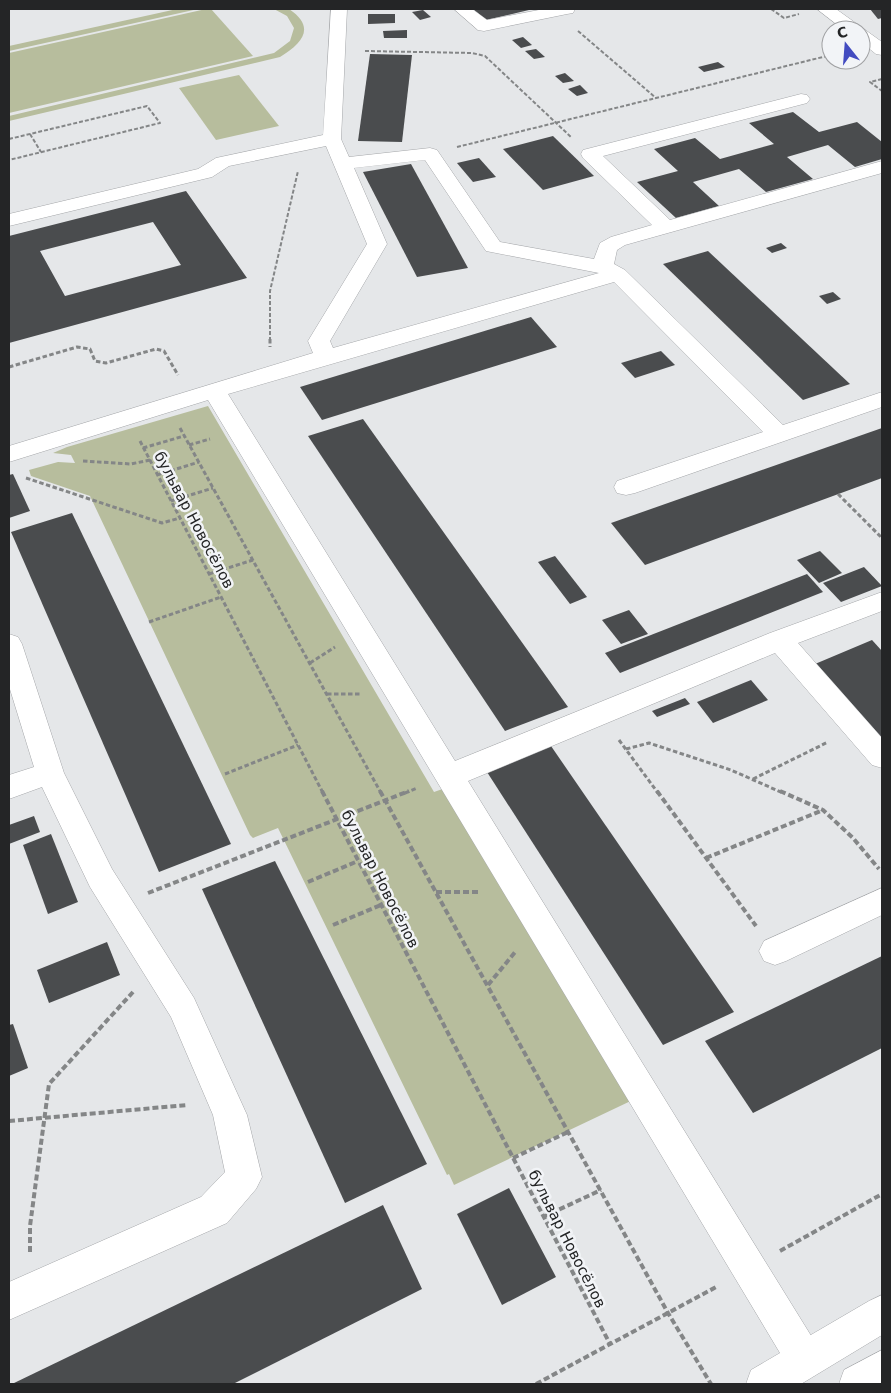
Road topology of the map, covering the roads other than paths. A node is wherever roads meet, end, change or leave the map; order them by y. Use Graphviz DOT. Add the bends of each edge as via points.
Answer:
graph roads {
  1 [pos="339,9"];
  2 [pos="462,9"];
  3 [pos="825,9"];
  4 [pos="561,10"];
  5 [pos="841,20"];
  6 [pos="871,42"];
  7 [pos="882,50"];
  8 [pos="801,99"];
  9 [pos="332,139"];
  10 [pos="343,163"];
  11 [pos="882,166"];
  12 [pos="9,220"];
  13 [pos="666,227"];
  14 [pos="610,270"];
  15 [pos="325,357"];
  16 [pos="203,394"];
  17 [pos="882,399"];
  18 [pos="779,434"];
  19 [pos="15,463"];
  20 [pos="626,488"];
  21 [pos="882,601"];
  22 [pos="779,640"];
  23 [pos="9,644"];
  24 [pos="882,757"];
  25 [pos="50,773"];
  26 [pos="449,776"];
  27 [pos="9,788"];
  28 [pos="882,901"];
  29 [pos="775,951"];
  30 [pos="20,1297"];
  31 [pos="882,1314"];
  32 [pos="805,1360"];
  33 [pos="765,1384"];
  1 -- 9 [label="main road"];
  2 -- 4 [label="main road" via="484,26"];
  3 -- 5 [label="main road"];
  6 -- 7 [label="main road"];
  8 -- 13 [label="main road" via="590,154"];
  9 -- 10 [label="main road"];
  9 -- 12 [label="main road" via="223,162 205,173"];
  10 -- 14 [label="main road" via="430,154 494,247"];
  10 -- 15 [label="main road" via="377,244 319,341"];
  11 -- 13 [label="main road"];
  13 -- 14 [label="main road" via="607,246"];
  14 -- 15 [label="main road"];
  14 -- 18 [label="main road"];
  15 -- 16 [label="main road"];
  16 -- 19 [label="main road"];
  16 -- 26 [label="main road"];
  17 -- 18 [label="main road"];
  18 -- 20 [label="main road"];
  21 -- 22 [label="main road"];
  22 -- 24 [label="main road"];
  22 -- 26 [label="main road"];
  23 -- 25 [label="main road"];
  25 -- 27 [label="main road"];
  25 -- 30 [label="main road" via="100,878 183,1008 230,1115 244,1177 214,1210"];
  26 -- 32 [label="main road"];
  28 -- 29 [label="main road"];
  31 -- 32 [label="main road"];
  32 -- 33 [label="main road"];
}
